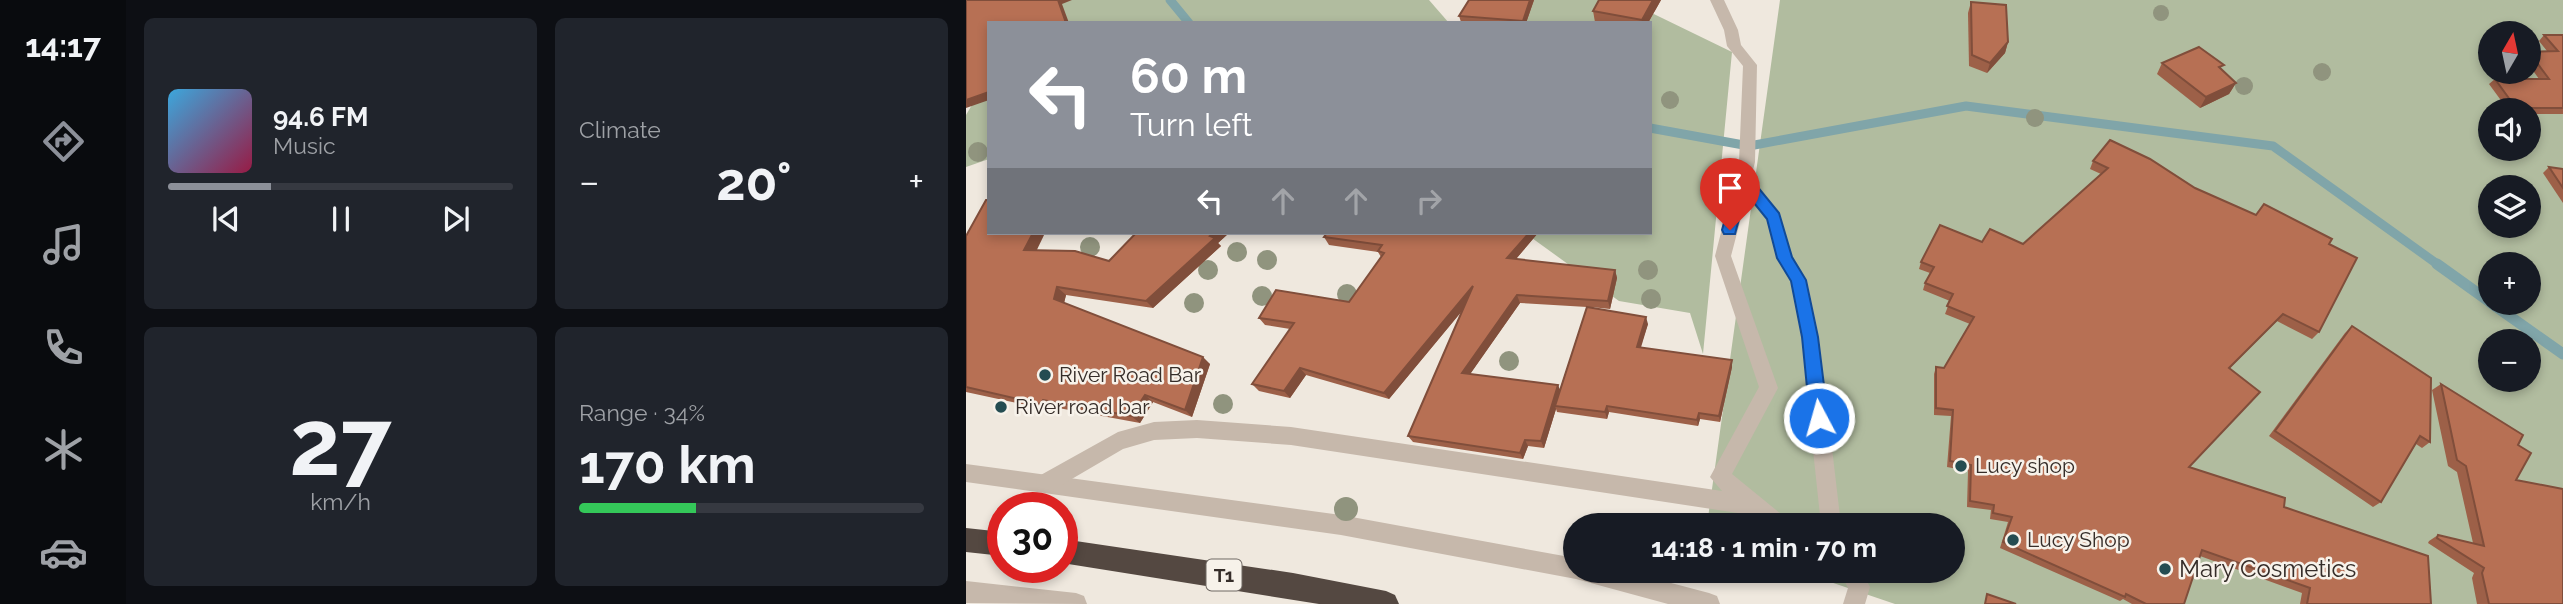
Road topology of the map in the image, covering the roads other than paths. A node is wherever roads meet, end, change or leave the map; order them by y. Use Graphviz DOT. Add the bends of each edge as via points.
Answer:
graph roads {
  1 [pos="1717,0"];
  2 [pos="1743,179"];
  3 [pos="966,473"];
  4 [pos="1046,483"];
  5 [pos="1755,506"];
  6 [pos="1764,513"];
  7 [pos="1830,513"];
  8 [pos="966,540"];
  9 [pos="987,542"];
  10 [pos="1078,553"];
  11 [pos="1563,567"];
  12 [pos="1629,583"];
  13 [pos="1856,583"];
  14 [pos="966,592"];
  15 [pos="1076,604"];
  16 [pos="1386,604"];
  17 [pos="1709,604"];
  18 [pos="1854,604"];
  1 -- 2 [label="street" via="1734,46 1750,65 1749,146"];
  2 -- 5 [label="street" via="1723,256 1769,388 1720,477"];
  2 -- 7 [label="street" via="1774,217 1784,258 1798,280 1810,337"];
  3 -- 4 [label="street"];
  4 -- 5 [label="street" via="1118,441 1154,431 1197,429 1291,436"];
  4 -- 11 [label="street" via="1341,525"];
  5 -- 6 [label="street"];
  8 -- 9 [label="highway"];
  10 -- 16 [label="highway, T1"];
  12 -- 17 [label="street"];
  13 -- 18 [label="street"];
  14 -- 15 [label="street"];
}
